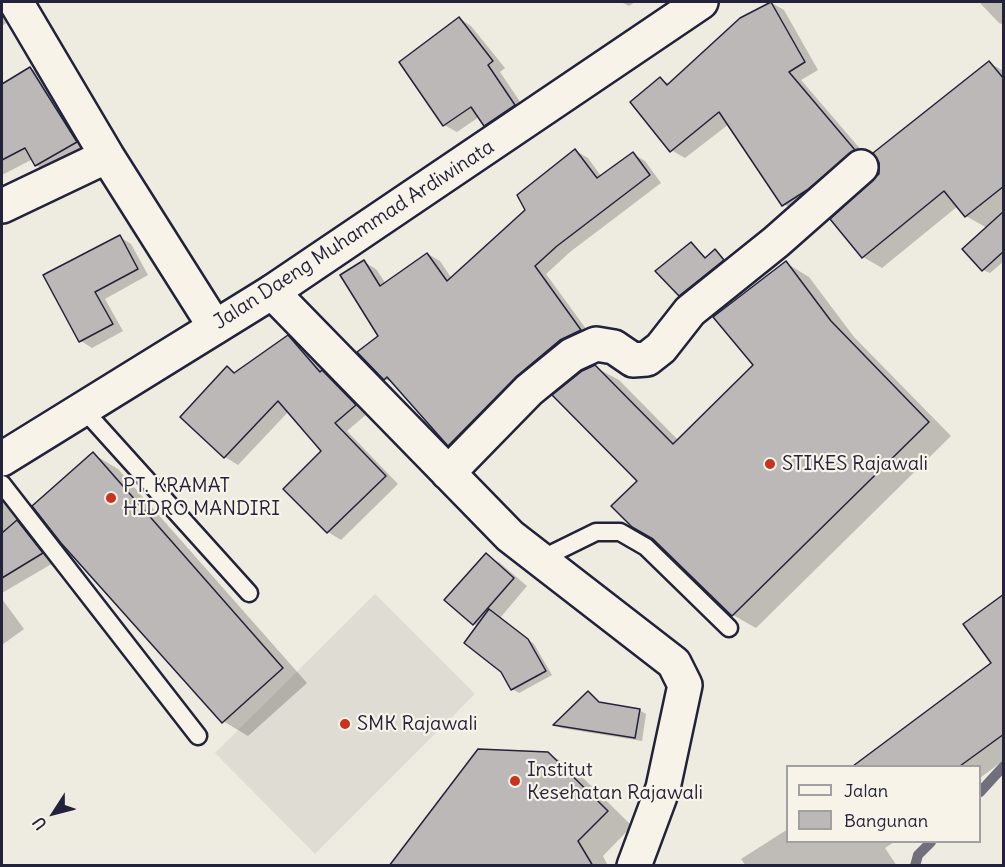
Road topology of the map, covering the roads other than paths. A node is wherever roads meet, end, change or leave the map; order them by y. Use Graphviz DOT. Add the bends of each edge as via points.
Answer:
graph roads {
  1 [pos="16,2"];
  2 [pos="701,2"];
  3 [pos="107,156"];
  4 [pos="861,167"];
  5 [pos="2,206"];
  6 [pos="272,292"];
  7 [pos="215,327"];
  8 [pos="84,410"];
  9 [pos="2,459"];
  10 [pos="448,472"];
  11 [pos="2,484"];
  12 [pos="539,560"];
  13 [pos="249,593"];
  14 [pos="729,628"];
  15 [pos="198,736"];
  16 [pos="634,866"];
  1 -- 3 [label="street"];
  2 -- 6 [label="street, Jalan Daeng Muhammad Ardiwinata"];
  3 -- 5 [label="street"];
  3 -- 7 [label="street"];
  4 -- 10 [label="street" via="690,311 661,348 647,358 633,360 614,347 596,344 572,354 529,390"];
  6 -- 7 [label="street, Jalan Daeng Muhammad Ardiwinata"];
  6 -- 10 [label="street"];
  7 -- 8 [label="street, Jalan Daeng Muhammad Ardiwinata"];
  8 -- 9 [label="street, Jalan Daeng Muhammad Ardiwinata"];
  8 -- 13 [label="lane"];
  10 -- 12 [label="street"];
  11 -- 15 [label="lane"];
  12 -- 14 [label="lane" via="596,532 620,532 646,547"];
  12 -- 16 [label="street" via="674,663 685,685 663,788"];
}
